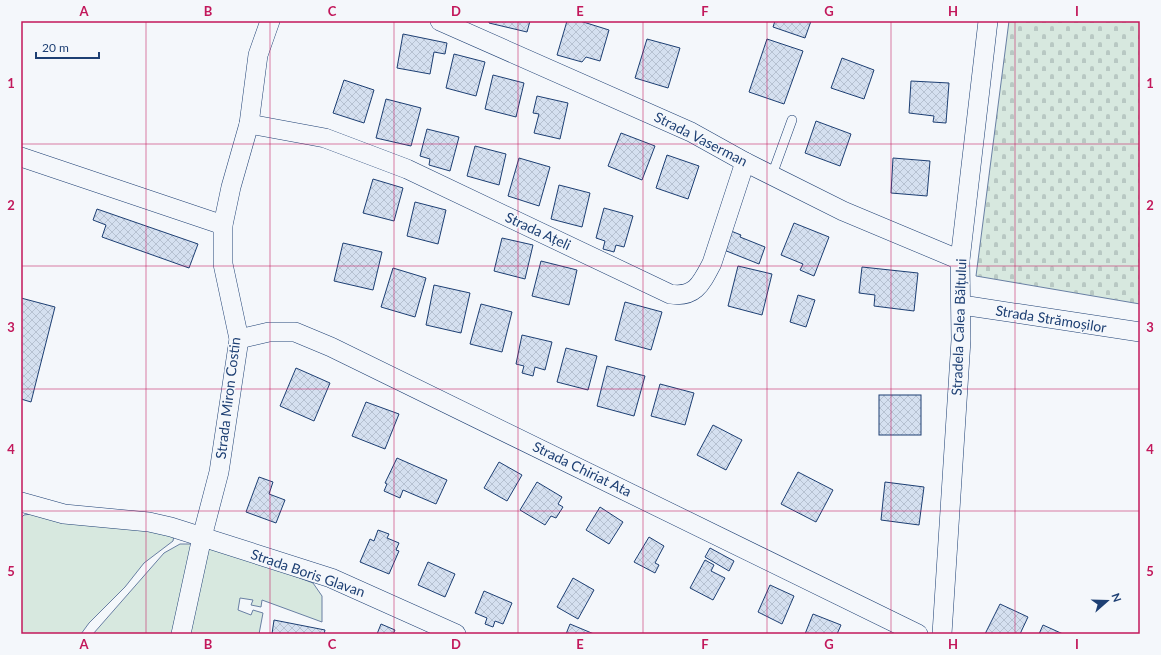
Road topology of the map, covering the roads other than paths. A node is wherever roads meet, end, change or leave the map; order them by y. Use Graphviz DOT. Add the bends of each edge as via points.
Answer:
graph roads {
  1 [pos="270,21"];
  2 [pos="440,21"];
  3 [pos="988,21"];
  4 [pos="792,120"];
  5 [pos="249,124"];
  6 [pos="21,157"];
  7 [pos="745,162"];
  8 [pos="772,176"];
  9 [pos="223,225"];
  10 [pos="960,260"];
  11 [pos="962,305"];
  12 [pos="1140,332"];
  13 [pos="239,339"];
  14 [pos="21,502"];
  15 [pos="202,537"];
  16 [pos="181,634"];
  17 [pos="456,634"];
  18 [pos="918,634"];
  19 [pos="942,634"];
  1 -- 5 [label="street, Strada Miron Costin" via="258,55"];
  2 -- 7 [label="street, Strada Vaserman" via="691,132"];
  3 -- 10 [label="street, Stradela Calea Bălțului"];
  4 -- 8 [label="lane"];
  5 -- 7 [label="street, Strada Ațeli" via="325,138 407,169 670,294 682,296 691,293 697,287 712,263"];
  5 -- 9 [label="street, Strada Miron Costin"];
  6 -- 9 [label="street"];
  7 -- 8 [label="street, Strada Vaserman"];
  8 -- 10 [label="street, Strada Vaserman" via="843,211"];
  9 -- 13 [label="street, Strada Miron Costin" via="223,264"];
  10 -- 11 [label="street, Stradela Calea Bălțului"];
  11 -- 12 [label="street, Strada Strămoșilor"];
  11 -- 19 [label="street, Stradela Calea Bălțului"];
  13 -- 15 [label="street, Strada Miron Costin" via="219,472"];
  13 -- 18 [label="street, Strada Chiriat Ata" via="270,332 295,332 331,347"];
  14 -- 15 [label="street, Strada Boris Glavan" via="64,514 149,522"];
  15 -- 16 [label="street, Strada Miron Costin"];
  15 -- 17 [label="street, Strada Boris Glavan" via="331,578"];
}
